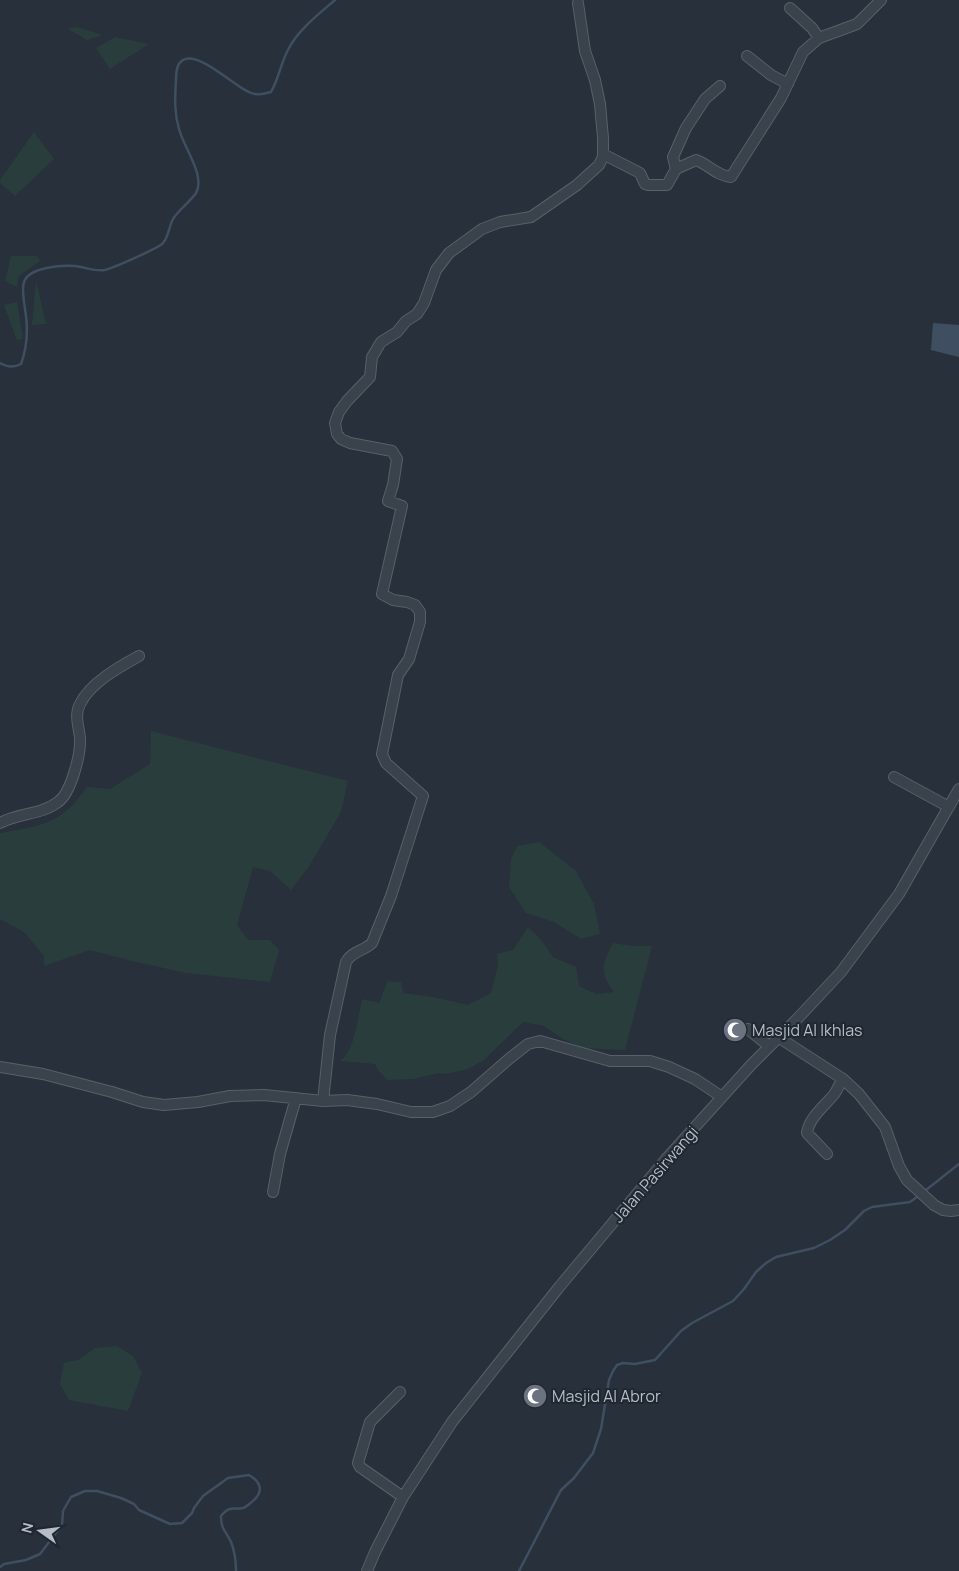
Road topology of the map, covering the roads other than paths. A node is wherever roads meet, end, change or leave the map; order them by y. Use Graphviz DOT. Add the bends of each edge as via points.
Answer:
graph roads {
  1 [pos="881,0"];
  2 [pos="578,3"];
  3 [pos="790,8"];
  4 [pos="820,38"];
  5 [pos="747,56"];
  6 [pos="788,84"];
  7 [pos="720,86"];
  8 [pos="603,154"];
  9 [pos="676,168"];
  10 [pos="139,656"];
  11 [pos="894,778"];
  12 [pos="959,789"];
  13 [pos="949,807"];
  14 [pos="0,823"];
  15 [pos="748,1028"];
  16 [pos="778,1037"];
  17 [pos="769,1046"];
  18 [pos="0,1067"];
  19 [pos="843,1079"];
  20 [pos="722,1097"];
  21 [pos="296,1098"];
  22 [pos="323,1101"];
  23 [pos="827,1154"];
  24 [pos="273,1192"];
  25 [pos="959,1210"];
  26 [pos="400,1392"];
  27 [pos="403,1497"];
  28 [pos="367,1571"];
  1 -- 4 [label="street" via="857,24"];
  2 -- 8 [label="street" via="585,51 600,104"];
  3 -- 4 [label="street"];
  4 -- 6 [label="street" via="803,52"];
  5 -- 6 [label="street"];
  6 -- 9 [label="street" via="731,177 696,160"];
  7 -- 9 [label="street" via="705,99 686,128 673,157"];
  8 -- 9 [label="street" via="640,173 648,185 667,185"];
  8 -- 22 [label="street" via="599,165 589,174 531,217 500,222 482,229 449,253 436,270 417,314 381,342 372,358 370,377 339,412 335,423 341,439 392,451 397,459 388,501 402,506 382,594 415,605 420,612 420,622 409,658 398,675 382,754 386,763 423,796 391,896 372,943 349,956 346,962 330,1035"];
  10 -- 14 [label="street" via="112,672 81,702 77,716 80,746 72,779 63,798 44,810"];
  11 -- 13 [label="street"];
  12 -- 13 [label="street, Jalan Pasirwangi"];
  13 -- 16 [label="street, Jalan Pasirwangi" via="885,915 841,972"];
  15 -- 17 [label="street"];
  16 -- 17 [label="street, Jalan Pasirwangi"];
  16 -- 19 [label="street"];
  17 -- 20 [label="street, Jalan Pasirwangi"];
  18 -- 21 [label="street" via="43,1074 164,1105 230,1096"];
  19 -- 23 [label="street" via="807,1129"];
  19 -- 25 [label="street" via="884,1127 907,1180 934,1205 943,1210"];
  20 -- 22 [label="street" via="669,1066 650,1061 610,1061 540,1041 528,1044 450,1106 432,1112 411,1112 347,1100"];
  20 -- 27 [label="street, Jalan Pasirwangi" via="666,1159 530,1324 452,1422"];
  21 -- 22 [label="street"];
  21 -- 24 [label="street"];
  26 -- 27 [label="street" via="370,1422 358,1463"];
  27 -- 28 [label="street, Jalan Pasirwangi"];
}
